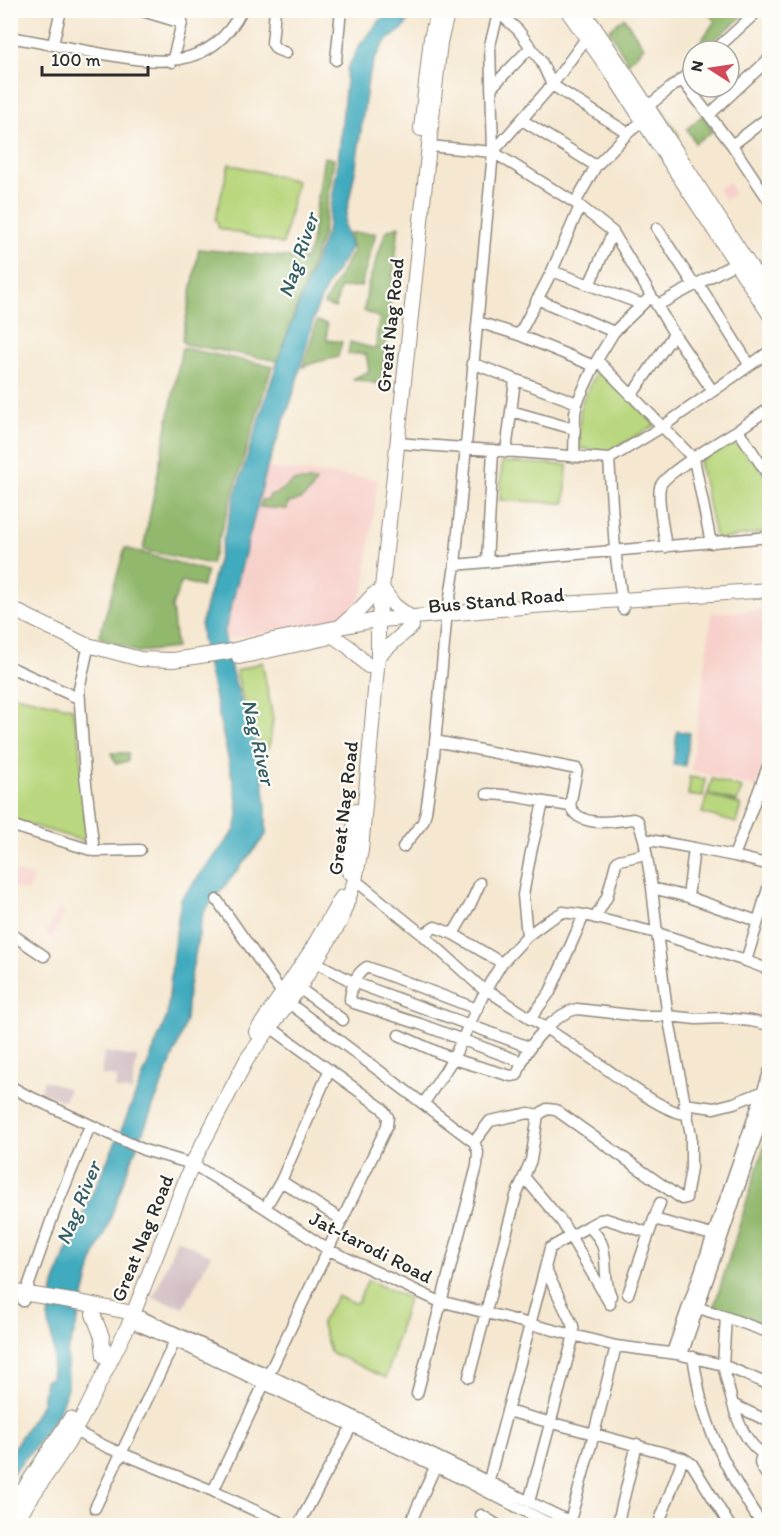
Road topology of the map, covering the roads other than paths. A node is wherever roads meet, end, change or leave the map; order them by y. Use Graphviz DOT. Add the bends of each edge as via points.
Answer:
graph roads {
  1 [pos="61,10"];
  2 [pos="139,10"];
  3 [pos="183,10"];
  4 [pos="242,10"];
  5 [pos="275,10"];
  6 [pos="341,10"];
  7 [pos="438,10"];
  8 [pos="448,10"];
  9 [pos="567,10"];
  10 [pos="582,10"];
  11 [pos="759,10"];
  12 [pos="499,12"];
  13 [pos="182,22"];
  14 [pos="10,37"];
  15 [pos="587,37"];
  16 [pos="727,39"];
  17 [pos="53,44"];
  18 [pos="531,47"];
  19 [pos="286,53"];
  20 [pos="770,58"];
  21 [pos="336,60"];
  22 [pos="172,62"];
  23 [pos="681,81"];
  24 [pos="552,86"];
  25 [pos="491,88"];
  26 [pos="698,99"];
  27 [pos="647,107"];
  28 [pos="710,114"];
  29 [pos="522,120"];
  30 [pos="768,120"];
  31 [pos="643,121"];
  32 [pos="628,133"];
  33 [pos="732,145"];
  34 [pos="429,146"];
  35 [pos="493,152"];
  36 [pos="596,166"];
  37 [pos="770,202"];
  38 [pos="577,204"];
  39 [pos="657,228"];
  40 [pos="613,232"];
  41 [pos="736,263"];
  42 [pos="552,271"];
  43 [pos="696,284"];
  44 [pos="590,285"];
  45 [pos="770,296"];
  46 [pos="537,299"];
  47 [pos="655,301"];
  48 [pos="641,304"];
  49 [pos="770,315"];
  50 [pos="478,322"];
  51 [pos="614,332"];
  52 [pos="674,334"];
  53 [pos="519,335"];
  54 [pos="770,351"];
  55 [pos="472,363"];
  56 [pos="595,363"];
  57 [pos="749,364"];
  58 [pos="515,380"];
  59 [pos="712,390"];
  60 [pos="631,396"];
  61 [pos="577,403"];
  62 [pos="511,411"];
  63 [pos="770,411"];
  64 [pos="662,427"];
  65 [pos="574,429"];
  66 [pos="738,430"];
  67 [pos="397,443"];
  68 [pos="465,448"];
  69 [pos="494,450"];
  70 [pos="506,452"];
  71 [pos="574,457"];
  72 [pos="609,459"];
  73 [pos="694,459"];
  74 [pos="770,478"];
  75 [pos="770,537"];
  76 [pos="711,543"];
  77 [pos="666,547"];
  78 [pos="615,550"];
  79 [pos="487,562"];
  80 [pos="455,565"];
  81 [pos="770,590"];
  82 [pos="378,591"];
  83 [pos="770,598"];
  84 [pos="622,605"];
  85 [pos="10,608"];
  86 [pos="10,616"];
  87 [pos="447,618"];
  88 [pos="411,622"];
  89 [pos="374,625"];
  90 [pos="337,631"];
  91 [pos="87,653"];
  92 [pos="215,657"];
  93 [pos="373,661"];
  94 [pos="10,667"];
  95 [pos="80,699"];
  96 [pos="435,741"];
  97 [pos="768,768"];
  98 [pos="487,794"];
  99 [pos="543,803"];
  100 [pos="570,807"];
  101 [pos="10,825"];
  102 [pos="644,839"];
  103 [pos="403,847"];
  104 [pos="694,848"];
  105 [pos="140,850"];
  106 [pos="94,851"];
  107 [pos="646,854"];
  108 [pos="734,855"];
  109 [pos="770,865"];
  110 [pos="355,880"];
  111 [pos="770,882"];
  112 [pos="480,883"];
  113 [pos="652,888"];
  114 [pos="688,897"];
  115 [pos="217,900"];
  116 [pos="590,916"];
  117 [pos="757,921"];
  118 [pos="10,933"];
  119 [pos="657,933"];
  120 [pos="453,934"];
  121 [pos="423,935"];
  122 [pos="527,936"];
  123 [pos="44,956"];
  124 [pos="746,961"];
  125 [pos="315,962"];
  126 [pos="502,963"];
  127 [pos="770,970"];
  128 [pos="353,982"];
  129 [pos="299,988"];
  130 [pos="485,991"];
  131 [pos="285,998"];
  132 [pos="477,1009"];
  133 [pos="668,1016"];
  134 [pos="530,1019"];
  135 [pos="343,1020"];
  136 [pos="469,1025"];
  137 [pos="770,1025"];
  138 [pos="270,1027"];
  139 [pos="546,1028"];
  140 [pos="399,1035"];
  141 [pos="461,1040"];
  142 [pos="529,1047"];
  143 [pos="453,1059"];
  144 [pos="522,1062"];
  145 [pos="770,1070"];
  146 [pos="329,1071"];
  147 [pos="10,1086"];
  148 [pos="766,1094"];
  149 [pos="424,1103"];
  150 [pos="686,1109"];
  151 [pos="538,1115"];
  152 [pos="90,1126"];
  153 [pos="474,1142"];
  154 [pos="189,1163"];
  155 [pos="525,1178"];
  156 [pos="281,1181"];
  157 [pos="660,1203"];
  158 [pos="264,1208"];
  159 [pos="654,1219"];
  160 [pos="342,1220"];
  161 [pos="589,1226"];
  162 [pos="649,1233"];
  163 [pos="571,1236"];
  164 [pos="718,1237"];
  165 [pos="327,1249"];
  166 [pos="545,1268"];
  167 [pos="10,1291"];
  168 [pos="628,1294"];
  169 [pos="20,1298"];
  170 [pos="443,1302"];
  171 [pos="699,1308"];
  172 [pos="90,1310"];
  173 [pos="486,1313"];
  174 [pos="127,1316"];
  175 [pos="726,1317"];
  176 [pos="530,1324"];
  177 [pos="770,1333"];
  178 [pos="574,1335"];
  179 [pos="175,1341"];
  180 [pos="616,1346"];
  181 [pos="681,1355"];
  182 [pos="104,1356"];
  183 [pos="723,1365"];
  184 [pos="469,1377"];
  185 [pos="265,1379"];
  186 [pos="770,1385"];
  187 [pos="417,1394"];
  188 [pos="734,1405"];
  189 [pos="507,1412"];
  190 [pos="354,1422"];
  191 [pos="551,1422"];
  192 [pos="770,1422"];
  193 [pos="74,1431"];
  194 [pos="594,1434"];
  195 [pos="770,1442"];
  196 [pos="637,1444"];
  197 [pos="122,1453"];
  198 [pos="766,1456"];
  199 [pos="683,1458"];
  200 [pos="439,1464"];
  201 [pos="770,1479"];
  202 [pos="487,1487"];
  203 [pos="213,1491"];
  204 [pos="529,1502"];
  205 [pos="95,1508"];
  206 [pos="10,1510"];
  207 [pos="481,1515"];
  208 [pos="574,1523"];
  209 [pos="12,1526"];
  210 [pos="288,1526"];
  211 [pos="298,1526"];
  212 [pos="409,1526"];
  213 [pos="499,1526"];
  214 [pos="554,1526"];
  215 [pos="617,1526"];
  216 [pos="658,1526"];
  217 [pos="730,1526"];
  218 [pos="763,1526"];
  1 -- 17 [label="street"];
  2 -- 13 [label="street"];
  3 -- 13 [label="street"];
  4 -- 22 [label="street" via="223,37 206,51"];
  5 -- 19 [label="street" via="272,43"];
  6 -- 21 [label="street"];
  7 -- 82 [label="main road, Great Nag Road" via="430,38"];
  8 -- 34 [label="main road, Great Nag Road" via="440,42"];
  9 -- 15 [label="main road"];
  10 -- 27 [label="main road"];
  11 -- 16 [label="street"];
  12 -- 18 [label="street"];
  12 -- 25 [label="street" via="490,45"];
  13 -- 22 [label="street"];
  14 -- 17 [label="street"];
  15 -- 24 [label="street"];
  15 -- 31 [label="main road"];
  17 -- 22 [label="street"];
  18 -- 24 [label="street"];
  18 -- 25 [label="street"];
  20 -- 28 [label="street"];
  23 -- 27 [label="street"];
  24 -- 29 [label="street"];
  24 -- 32 [label="street"];
  25 -- 35 [label="street"];
  26 -- 28 [label="street"];
  27 -- 31 [label="street"];
  27 -- 45 [label="main road"];
  28 -- 33 [label="street"];
  29 -- 35 [label="street"];
  29 -- 36 [label="street"];
  30 -- 33 [label="street"];
  31 -- 32 [label="street"];
  31 -- 41 [label="main road"];
  32 -- 36 [label="street"];
  33 -- 37 [label="street"];
  34 -- 35 [label="street"];
  34 -- 67 [label="main road, Great Nag Road"];
  35 -- 38 [label="street"];
  35 -- 50 [label="street"];
  36 -- 38 [label="street"];
  38 -- 40 [label="street"];
  38 -- 42 [label="street"];
  39 -- 43 [label="street"];
  40 -- 44 [label="street"];
  40 -- 47 [label="street"];
  41 -- 43 [label="street"];
  41 -- 49 [label="main road"];
  42 -- 44 [label="street"];
  42 -- 46 [label="street"];
  43 -- 47 [label="street"];
  43 -- 57 [label="street"];
  44 -- 48 [label="street"];
  46 -- 51 [label="street"];
  46 -- 53 [label="street"];
  47 -- 48 [label="street"];
  47 -- 52 [label="street"];
  48 -- 51 [label="street"];
  50 -- 53 [label="street"];
  50 -- 55 [label="street"];
  51 -- 56 [label="street"];
  52 -- 59 [label="street"];
  52 -- 60 [label="street"];
  53 -- 56 [label="street"];
  54 -- 57 [label="street"];
  55 -- 58 [label="street"];
  55 -- 68 [label="street"];
  56 -- 60 [label="street"];
  56 -- 61 [label="street"];
  57 -- 59 [label="street"];
  58 -- 61 [label="street"];
  58 -- 62 [label="street"];
  59 -- 64 [label="street"];
  60 -- 64 [label="street"];
  61 -- 65 [label="street"];
  62 -- 65 [label="street"];
  62 -- 70 [label="street"];
  63 -- 66 [label="street"];
  64 -- 72 [label="street"];
  64 -- 73 [label="street"];
  65 -- 71 [label="street"];
  66 -- 73 [label="street"];
  66 -- 74 [label="street"];
  67 -- 68 [label="street"];
  67 -- 82 [label="main road, Great Nag Road"];
  68 -- 69 [label="street"];
  68 -- 80 [label="street"];
  69 -- 70 [label="street"];
  69 -- 79 [label="street"];
  70 -- 71 [label="street"];
  71 -- 72 [label="street"];
  72 -- 78 [label="street"];
  73 -- 76 [label="street"];
  73 -- 77 [label="street" via="661,483 659,489"];
  75 -- 76 [label="street"];
  76 -- 77 [label="street"];
  77 -- 78 [label="street"];
  78 -- 79 [label="street"];
  78 -- 84 [label="street"];
  79 -- 80 [label="street"];
  80 -- 87 [label="street"];
  81 -- 84 [label="main road"];
  82 -- 88 [label="main road"];
  82 -- 89 [label="main road, Great Nag Road"];
  82 -- 90 [label="main road"];
  83 -- 84 [label="main road, Bus Stand Road"];
  84 -- 87 [label="main road, Bus Stand Road"];
  85 -- 92 [label="main road" via="84,644 110,652 140,659"];
  86 -- 91 [label="main road, Bus Stand Road"];
  87 -- 88 [label="main road, Bus Stand Road"];
  87 -- 96 [label="street"];
  88 -- 89 [label="main road, Bus Stand Road"];
  88 -- 93 [label="main road"];
  89 -- 90 [label="main road, Bus Stand Road"];
  89 -- 93 [label="main road, Great Nag Road"];
  90 -- 92 [label="main road, Bus Stand Road" via="269,652"];
  90 -- 93 [label="main road" via="349,647"];
  91 -- 92 [label="main road, Bus Stand Road" via="153,666"];
  91 -- 95 [label="street"];
  93 -- 110 [label="main road, Great Nag Road" via="362,850"];
  93 -- 131 [label="main road, Great Nag Road" via="349,872 341,898"];
  94 -- 95 [label="street"];
  95 -- 106 [label="street"];
  96 -- 100 [label="street" via="578,768"];
  96 -- 103 [label="street" via="423,822"];
  97 -- 108 [label="street"];
  98 -- 99 [label="street" via="513,795"];
  99 -- 100 [label="street"];
  99 -- 122 [label="street" via="523,895"];
  100 -- 102 [label="street" via="582,819 638,821"];
  101 -- 106 [label="street"];
  102 -- 104 [label="street"];
  102 -- 107 [label="street"];
  104 -- 108 [label="street"];
  104 -- 114 [label="street"];
  105 -- 106 [label="street"];
  107 -- 113 [label="street"];
  107 -- 116 [label="street" via="616,863 607,897"];
  108 -- 109 [label="street"];
  110 -- 121 [label="street"];
  110 -- 125 [label="main road, Great Nag Road" via="340,922"];
  111 -- 117 [label="street"];
  112 -- 120 [label="street"];
  113 -- 114 [label="street"];
  113 -- 119 [label="street"];
  114 -- 117 [label="street"];
  115 -- 131 [label="street"];
  116 -- 119 [label="street"];
  116 -- 122 [label="street" via="563,912"];
  116 -- 134 [label="street" via="550,992"];
  117 -- 124 [label="street"];
  118 -- 123 [label="street"];
  119 -- 124 [label="street"];
  119 -- 133 [label="street"];
  120 -- 121 [label="street" via="435,927"];
  120 -- 126 [label="street"];
  121 -- 130 [label="street"];
  122 -- 126 [label="street"];
  124 -- 127 [label="street"];
  125 -- 128 [label="street"];
  125 -- 129 [label="main road, Great Nag Road"];
  126 -- 130 [label="street"];
  128 -- 132 [label="street" via="367,967"];
  128 -- 136 [label="street"];
  128 -- 141 [label="street" via="350,1000 354,1003"];
  129 -- 131 [label="main road, Great Nag Road"];
  129 -- 135 [label="street"];
  130 -- 132 [label="street"];
  130 -- 134 [label="street"];
  131 -- 138 [label="main road, Great Nag Road"];
  131 -- 149 [label="street"];
  131 -- 154 [label="main road, Great Nag Road" via="236,1061"];
  132 -- 136 [label="street"];
  133 -- 137 [label="street"];
  133 -- 139 [label="street" via="577,1009"];
  133 -- 150 [label="street"];
  134 -- 139 [label="street"];
  136 -- 141 [label="street"];
  136 -- 142 [label="street"];
  138 -- 146 [label="street"];
  138 -- 154 [label="main road, Great Nag Road" via="247,1059"];
  139 -- 142 [label="street"];
  139 -- 150 [label="street" via="639,1092 677,1113"];
  140 -- 143 [label="street"];
  141 -- 143 [label="street"];
  141 -- 144 [label="street"];
  142 -- 144 [label="street"];
  143 -- 144 [label="street" via="512,1076 517,1075"];
  143 -- 149 [label="street"];
  145 -- 148 [label="street"];
  146 -- 156 [label="street"];
  146 -- 160 [label="street" via="388,1116 387,1126"];
  147 -- 152 [label="street, Jat-tarodi Road"];
  148 -- 150 [label="street" via="714,1108"];
  148 -- 164 [label="street"];
  149 -- 153 [label="street"];
  150 -- 151 [label="street" via="691,1168 684,1200 556,1110 547,1109"];
  151 -- 153 [label="street" via="529,1113 490,1121"];
  151 -- 155 [label="street"];
  152 -- 154 [label="street, Jat-tarodi Road" via="144,1150"];
  152 -- 169 [label="street"];
  153 -- 170 [label="street" via="477,1167"];
  154 -- 158 [label="street, Jat-tarodi Road"];
  154 -- 174 [label="main road, Great Nag Road"];
  155 -- 163 [label="street"];
  155 -- 173 [label="street" via="516,1196"];
  156 -- 158 [label="street"];
  156 -- 160 [label="street"];
  157 -- 159 [label="street"];
  158 -- 165 [label="street, Jat-tarodi Road"];
  159 -- 162 [label="street"];
  159 -- 164 [label="street"];
  160 -- 165 [label="street"];
  161 -- 162 [label="street" via="606,1219"];
  161 -- 163 [label="street"];
  161 -- 163 [label="street" via="602,1243 610,1300"];
  162 -- 168 [label="street"];
  163 -- 166 [label="street" via="550,1248"];
  164 -- 171 [label="street"];
  164 -- 181 [label="street"];
  165 -- 170 [label="street, Jat-tarodi Road"];
  165 -- 185 [label="street"];
  166 -- 176 [label="street"];
  166 -- 178 [label="street"];
  167 -- 169 [label="main road"];
  169 -- 172 [label="main road"];
  170 -- 173 [label="street, Jat-tarodi Road"];
  170 -- 187 [label="street"];
  171 -- 175 [label="street"];
  171 -- 181 [label="street"];
  172 -- 174 [label="main road"];
  172 -- 182 [label="main road" via="102,1337"];
  173 -- 176 [label="street, Jat-tarodi Road"];
  173 -- 184 [label="street"];
  174 -- 179 [label="street"];
  174 -- 182 [label="main road, Great Nag Road"];
  174 -- 185 [label="street"];
  174 -- 193 [label="main road, Great Nag Road"];
  175 -- 177 [label="street"];
  175 -- 183 [label="street"];
  176 -- 178 [label="street, Jat-tarodi Road"];
  176 -- 189 [label="street"];
  178 -- 180 [label="street, Jat-tarodi Road"];
  178 -- 191 [label="street"];
  179 -- 185 [label="street"];
  179 -- 197 [label="street"];
  180 -- 181 [label="street, Jat-tarodi Road"];
  180 -- 194 [label="street"];
  181 -- 183 [label="street, Jat-tarodi Road"];
  181 -- 218 [label="street" via="730,1471"];
  182 -- 206 [label="main road, Great Nag Road" via="60,1437"];
  183 -- 186 [label="street, Jat-tarodi Road"];
  183 -- 188 [label="street"];
  185 -- 190 [label="street"];
  185 -- 203 [label="street"];
  188 -- 192 [label="street"];
  188 -- 198 [label="street" via="745,1435"];
  189 -- 191 [label="street"];
  189 -- 202 [label="street"];
  190 -- 200 [label="street"];
  190 -- 211 [label="street"];
  191 -- 194 [label="street"];
  191 -- 204 [label="street"];
  193 -- 197 [label="street"];
  193 -- 209 [label="main road, Great Nag Road"];
  194 -- 196 [label="street"];
  194 -- 208 [label="street"];
  195 -- 198 [label="street"];
  196 -- 199 [label="street"];
  196 -- 215 [label="street"];
  197 -- 203 [label="street"];
  197 -- 205 [label="street"];
  198 -- 201 [label="street" via="759,1459 759,1466"];
  199 -- 216 [label="street"];
  199 -- 217 [label="street" via="692,1464"];
  200 -- 202 [label="street"];
  200 -- 212 [label="street"];
  202 -- 204 [label="street"];
  202 -- 214 [label="street"];
  203 -- 210 [label="street"];
  204 -- 208 [label="street"];
  207 -- 213 [label="street"];
}
